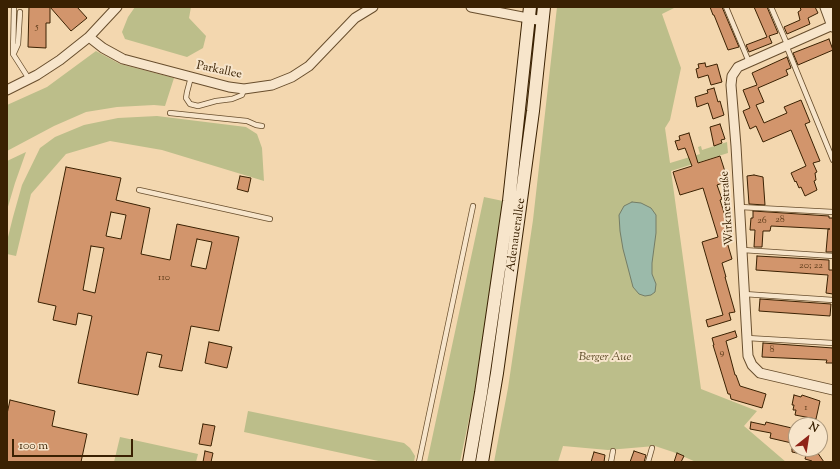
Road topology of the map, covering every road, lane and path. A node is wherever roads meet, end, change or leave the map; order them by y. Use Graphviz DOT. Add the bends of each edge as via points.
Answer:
graph roads {
  1 [pos="14,7"];
  2 [pos="117,7"];
  3 [pos="372,7"];
  4 [pos="471,7"];
  5 [pos="544,7"];
  6 [pos="726,7"];
  7 [pos="772,7"];
  8 [pos="826,7"];
  9 [pos="20,12"];
  10 [pos="530,12"];
  11 [pos="543,21"];
  12 [pos="833,25"];
  13 [pos="89,37"];
  14 [pos="786,45"];
  15 [pos="13,54"];
  16 [pos="749,62"];
  17 [pos="191,77"];
  18 [pos="29,79"];
  19 [pos="244,89"];
  20 [pos="7,90"];
  21 [pos="170,113"];
  22 [pos="262,126"];
  23 [pos="833,160"];
  24 [pos="139,190"];
  25 [pos="473,206"];
  26 [pos="740,207"];
  27 [pos="833,212"];
  28 [pos="270,219"];
  29 [pos="743,250"];
  30 [pos="833,256"];
  31 [pos="744,294"];
  32 [pos="833,300"];
  33 [pos="747,338"];
  34 [pos="833,343"];
  35 [pos="833,390"];
  36 [pos="652,448"];
  37 [pos="613,451"];
  38 [pos="419,462"];
  39 [pos="469,462"];
  40 [pos="482,462"];
  41 [pos="611,462"];
  42 [pos="648,462"];
  1 -- 15 [label="lane"];
  2 -- 13 [label="street"];
  3 -- 19 [label="street, Parkallee" via="355,18 310,66 272,85"];
  4 -- 10 [label="street"];
  5 -- 11 [label="main road, Adenauerallee"];
  6 -- 16 [label="lane"];
  7 -- 14 [label="lane"];
  8 -- 12 [label="street"];
  9 -- 15 [label="lane" via="18,44"];
  10 -- 11 [label="street"];
  10 -- 39 [label="main road, Adenauerallee" via="507,215"];
  11 -- 40 [label="main road, Adenauerallee" via="521,200"];
  12 -- 14 [label="street, Wirknerstraße"];
  13 -- 17 [label="street, Parkallee" via="123,59"];
  13 -- 18 [label="street" via="60,60"];
  14 -- 16 [label="street, Wirknerstraße"];
  14 -- 23 [label="lane"];
  15 -- 18 [label="lane"];
  16 -- 26 [label="street, Wirknerstraße" via="738,67 732,76 731,86"];
  17 -- 19 [label="street, Parkallee"];
  17 -- 19 [label="lane" via="186,98 190,104 198,106 232,99 242,95"];
  18 -- 20 [label="street"];
  21 -- 22 [label="lane" via="247,121"];
  24 -- 28 [label="lane"];
  25 -- 38 [label="lane"];
  26 -- 27 [label="lane"];
  26 -- 29 [label="street, Wirknerstraße"];
  29 -- 30 [label="lane"];
  29 -- 31 [label="street, Wirknerstraße"];
  31 -- 32 [label="lane"];
  31 -- 33 [label="street, Wirknerstraße"];
  33 -- 34 [label="lane"];
  33 -- 35 [label="street, Wirknerstraße" via="748,356 760,374"];
  36 -- 42 [label="lane"];
  37 -- 41 [label="lane"];
}
